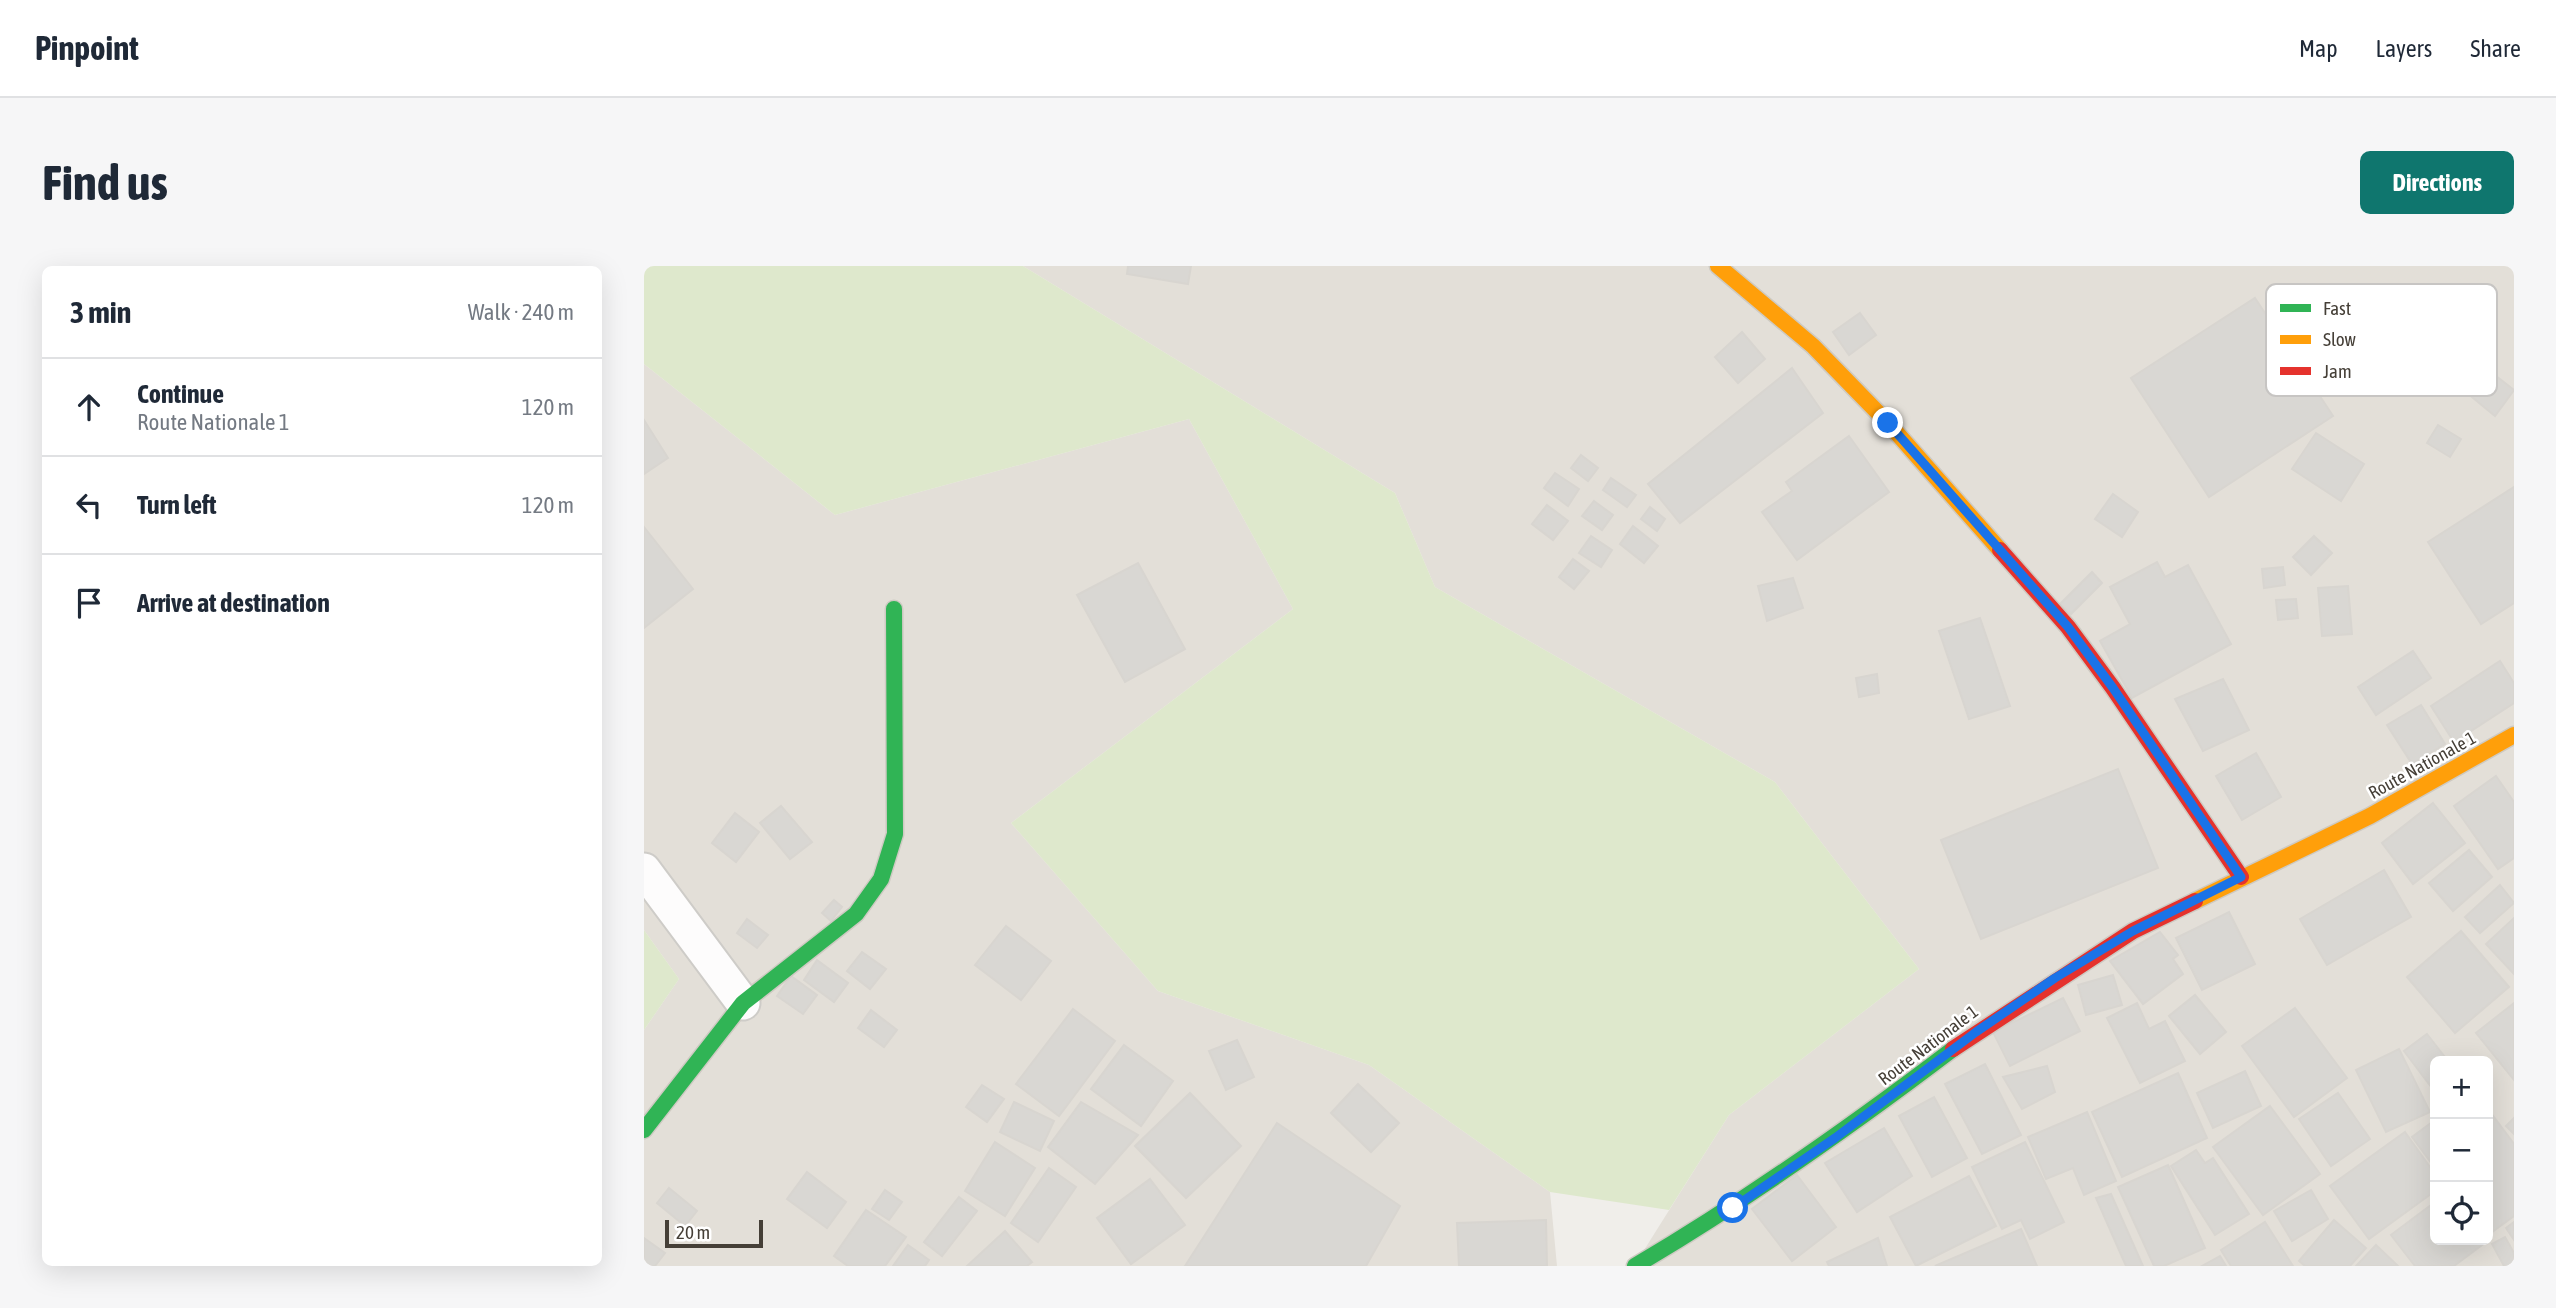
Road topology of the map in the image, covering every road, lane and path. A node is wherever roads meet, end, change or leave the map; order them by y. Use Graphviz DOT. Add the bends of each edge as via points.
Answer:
graph roads {
  1 [pos="1718,266"];
  2 [pos="894,609"];
  3 [pos="2514,735"];
  4 [pos="644,870"];
  5 [pos="2241,877"];
  6 [pos="743,1003"];
  7 [pos="644,1130"];
  8 [pos="1635,1266"];
  1 -- 5 [label="street" via="1813,346 1888,423 2068,627"];
  2 -- 6 [label="street" via="895,834 881,879 856,914"];
  3 -- 5 [label="street, Route Nationale 1" via="2370,816"];
  4 -- 6 [label="street"];
  5 -- 8 [label="street, Route Nationale 1" via="2133,931 2055,978 1824,1146 1733,1208"];
  6 -- 7 [label="street"];
}
